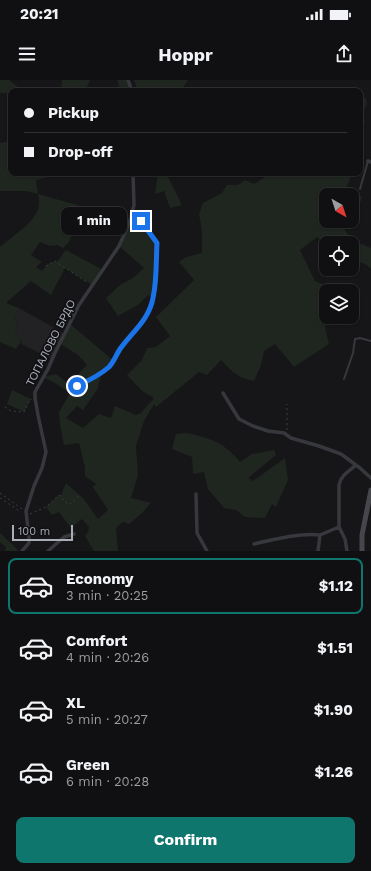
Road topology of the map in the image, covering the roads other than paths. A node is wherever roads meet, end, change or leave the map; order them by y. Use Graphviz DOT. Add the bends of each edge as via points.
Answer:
graph roads {
  1 [pos="369,162"];
  2 [pos="133,176"];
  3 [pos="360,189"];
  4 [pos="133,213"];
  5 [pos="371,341"];
  6 [pos="344,379"];
  7 [pos="77,386"];
  8 [pos="223,393"];
  9 [pos="356,465"];
  10 [pos="371,478"];
  11 [pos="371,490"];
  12 [pos="196,494"];
  13 [pos="339,527"];
  14 [pos="74,534"];
  15 [pos="320,535"];
  16 [pos="254,544"];
  17 [pos="22,551"];
  18 [pos="48,551"];
  19 [pos="207,551"];
  20 [pos="318,551"];
  21 [pos="347,551"];
  22 [pos="362,551"];
  1 -- 3 [label="lane"];
  2 -- 4 [label="street, ТОПАЛОВО БРДО"];
  4 -- 7 [label="lane" via="157,243 153,298 142,323 119,350 110,366"];
  4 -- 17 [label="street, ТОПАЛОВО БРДО" via="119,246 79,306 35,392 46,452 26,513 29,543"];
  5 -- 6 [label="lane" via="355,339"];
  8 -- 9 [label="street" via="239,419 268,431 284,432 291,438 341,454"];
  9 -- 10 [label="street"];
  9 -- 13 [label="street" via="340,480"];
  11 -- 22 [label="street" via="362,536"];
  12 -- 19 [label="street" via="197,532"];
  13 -- 15 [label="street"];
  13 -- 21 [label="street"];
  14 -- 18 [label="street" via="64,537"];
  15 -- 16 [label="street" via="306,534"];
  15 -- 20 [label="street"];
}
